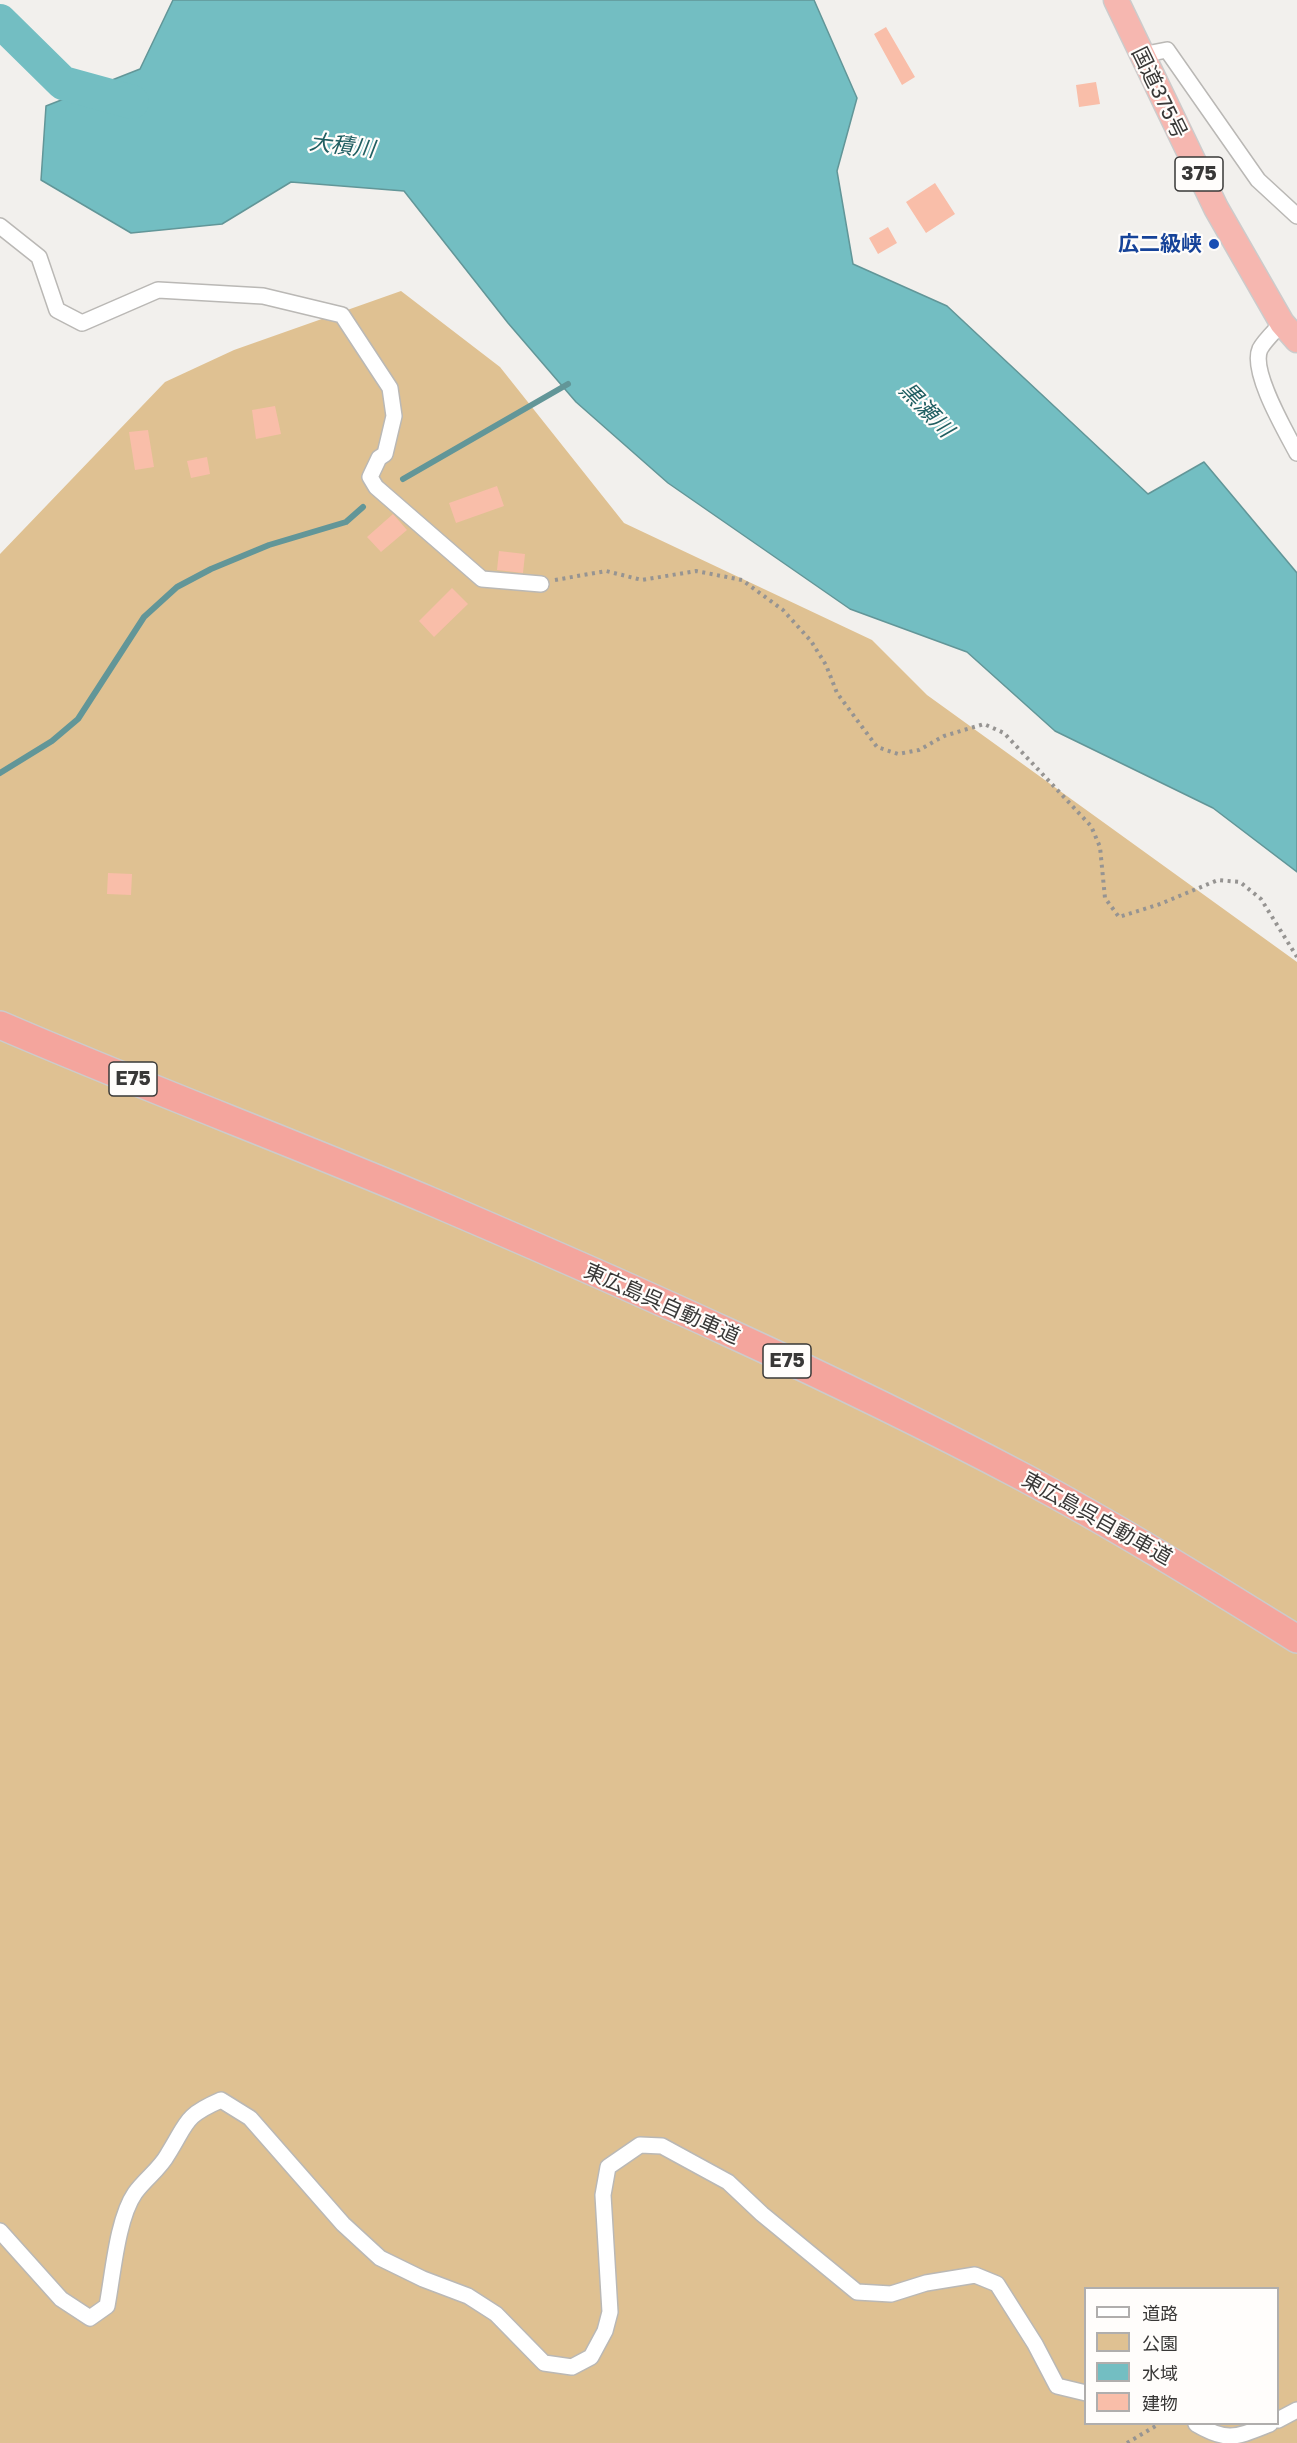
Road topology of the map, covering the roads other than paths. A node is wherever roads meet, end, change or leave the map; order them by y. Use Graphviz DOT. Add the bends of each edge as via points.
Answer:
graph roads {
  1 [pos="1116,0"];
  2 [pos="1141,55"];
  3 [pos="1297,216"];
  4 [pos="0,226"];
  5 [pos="1289,332"];
  6 [pos="1297,453"];
  7 [pos="542,584"];
  8 [pos="0,1025"];
  9 [pos="1297,1639"];
  10 [pos="0,2231"];
  11 [pos="1084,2392"];
  12 [pos="1297,2410"];
  13 [pos="1279,2419"];
  14 [pos="1197,2425"];
  15 [pos="1268,2425"];
  1 -- 2 [label="highway, 国道375号 / 375"];
  2 -- 3 [label="street" via="1167,50 1258,180"];
  2 -- 5 [label="highway, 国道375号 / 375" via="1215,208"];
  4 -- 7 [label="street" via="39,257 57,310 82,323 158,290 263,296 342,315 390,388 394,416 385,454 370,477 376,487 482,579"];
  5 -- 6 [label="street" via="1260,349 1259,368"];
  8 -- 9 [label="highway, 東広島呉自動車道 / E75" via="427,1200 847,1389 1035,1484 1178,1565"];
  10 -- 11 [label="street" via="61,2299 90,2319 107,2306 124,2220 134,2195 167,2157 196,2111 221,2100 250,2118 344,2224 380,2258 468,2296 496,2314 544,2363 572,2367 591,2357 610,2312 603,2195 608,2167 640,2145 662,2146 728,2182 857,2292 891,2294 926,2283 975,2275 997,2284 1057,2386"];
  12 -- 13 [label="street"];
  14 -- 15 [label="street" via="1215,2437 1238,2437"];
}
